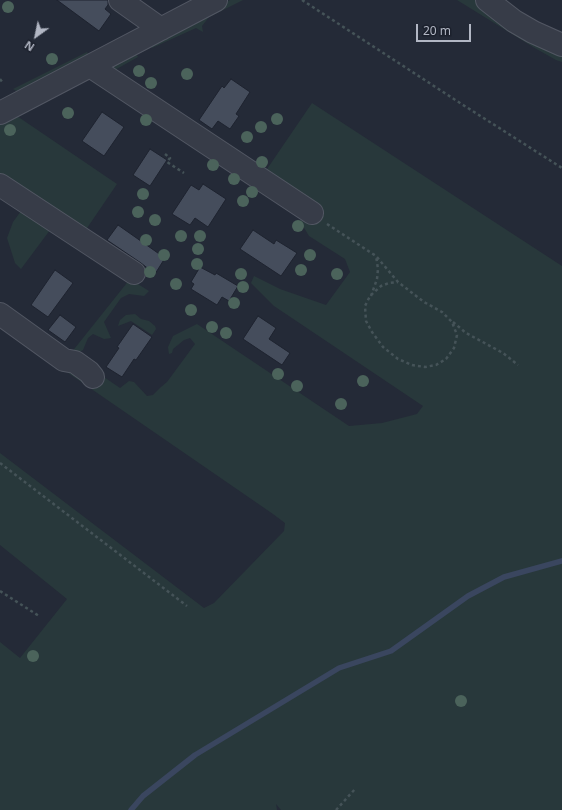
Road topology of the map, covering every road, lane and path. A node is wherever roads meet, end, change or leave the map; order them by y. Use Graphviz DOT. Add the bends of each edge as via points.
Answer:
graph roads {
  1 [pos="120,0"];
  2 [pos="216,0"];
  3 [pos="302,0"];
  4 [pos="487,0"];
  5 [pos="161,29"];
  6 [pos="562,45"];
  7 [pos="90,66"];
  8 [pos="0,80"];
  9 [pos="4,83"];
  10 [pos="0,113"];
  11 [pos="165,154"];
  12 [pos="562,168"];
  13 [pos="184,173"];
  14 [pos="0,185"];
  15 [pos="312,213"];
  16 [pos="376,256"];
  17 [pos="134,273"];
  18 [pos="398,282"];
  19 [pos="370,296"];
  20 [pos="0,314"];
  21 [pos="452,322"];
  22 [pos="518,365"];
  23 [pos="92,377"];
  24 [pos="0,463"];
  25 [pos="0,591"];
  26 [pos="187,606"];
  27 [pos="38,616"];
  28 [pos="356,788"];
  29 [pos="336,810"];
  1 -- 5 [label="street"];
  2 -- 5 [label="street"];
  3 -- 12 [label="path"];
  4 -- 6 [label="street" via="514,21"];
  5 -- 7 [label="street"];
  7 -- 10 [label="street"];
  7 -- 15 [label="street"];
  8 -- 9 [label="path"];
  11 -- 13 [label="path" via="170,158 167,162"];
  14 -- 17 [label="street"];
  15 -- 16 [label="path"];
  16 -- 18 [label="path"];
  16 -- 19 [label="path" via="377,280"];
  18 -- 19 [label="path" via="381,286"];
  18 -- 21 [label="path" via="442,312"];
  19 -- 21 [label="path" via="365,306 366,321 372,332 383,347 398,359 412,365 425,367 436,365 446,359 454,348 457,335"];
  20 -- 23 [label="street" via="64,360 75,362"];
  21 -- 22 [label="path" via="466,334 503,353"];
  24 -- 26 [label="path"];
  25 -- 27 [label="path"];
  28 -- 29 [label="path"];
}
